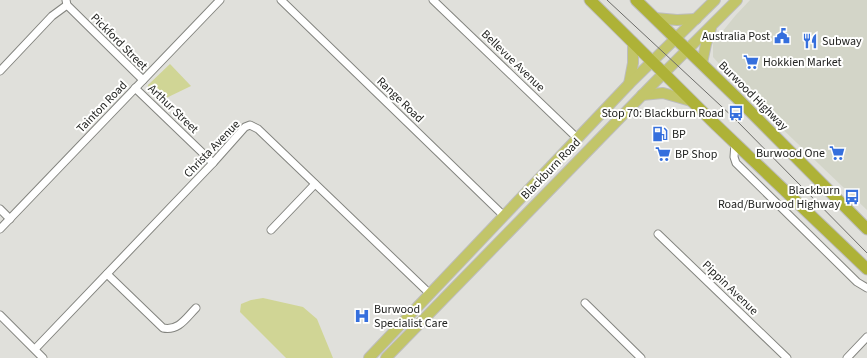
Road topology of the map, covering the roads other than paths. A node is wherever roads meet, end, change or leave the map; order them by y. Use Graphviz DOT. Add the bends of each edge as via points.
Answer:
graph roads {
  1 [pos="220,0"];
  2 [pos="281,0"];
  3 [pos="433,0"];
  4 [pos="590,0"];
  5 [pos="636,0"];
  6 [pos="715,0"];
  7 [pos="737,0"];
  8 [pos="66,2"];
  9 [pos="655,18"];
  10 [pos="696,19"];
  11 [pos="711,26"];
  12 [pos="676,38"];
  13 [pos="634,42"];
  14 [pos="688,50"];
  15 [pos="652,62"];
  16 [pos="702,63"];
  17 [pos="0,71"];
  18 [pos="664,73"];
  19 [pos="143,80"];
  20 [pos="629,84"];
  21 [pos="135,88"];
  22 [pos="642,95"];
  23 [pos="692,101"];
  24 [pos="577,138"];
  25 [pos="734,143"];
  26 [pos="214,163"];
  27 [pos="315,184"];
  28 [pos="0,209"];
  29 [pos="504,216"];
  30 [pos="10,219"];
  31 [pos="0,229"];
  32 [pos="867,229"];
  33 [pos="271,230"];
  34 [pos="658,234"];
  35 [pos="867,269"];
  36 [pos="107,274"];
  37 [pos="867,288"];
  38 [pos="430,294"];
  39 [pos="439,302"];
  40 [pos="585,303"];
  41 [pos="196,308"];
  42 [pos="0,315"];
  43 [pos="867,337"];
  44 [pos="35,349"];
  45 [pos="43,358"];
  46 [pos="369,358"];
  47 [pos="386,358"];
  48 [pos="641,358"];
  49 [pos="787,358"];
  50 [pos="847,358"];
  1 -- 19 [label="street, Tainton Road"];
  2 -- 29 [label="street, Range Road"];
  3 -- 24 [label="street, Bellevue Avenue"];
  4 -- 13 [label="highway"];
  5 -- 9 [label="highway, Burwood Highway"];
  6 -- 10 [label="main road, Blackburn Road"];
  7 -- 11 [label="main road, Blackburn Road"];
  8 -- 17 [label="street"];
  8 -- 19 [label="street, Pickford Street"];
  9 -- 10 [label="main road"];
  9 -- 12 [label="highway, Burwood Highway"];
  10 -- 12 [label="main road, Blackburn Road"];
  11 -- 14 [label="main road, Blackburn Road"];
  11 -- 16 [label="main road"];
  12 -- 14 [label="highway, Burwood Highway"];
  12 -- 15 [label="main road, Blackburn Road"];
  13 -- 15 [label="highway"];
  13 -- 20 [label="main road"];
  14 -- 16 [label="highway, Burwood Highway"];
  14 -- 18 [label="main road, Blackburn Road"];
  15 -- 18 [label="highway"];
  15 -- 20 [label="main road, Blackburn Road"];
  16 -- 32 [label="highway, Burwood Highway"];
  18 -- 22 [label="main road, Blackburn Road"];
  18 -- 23 [label="highway"];
  19 -- 21 [label="street, Tainton Road"];
  20 -- 24 [label="main road, Blackburn Road"];
  21 -- 26 [label="street, Arthur Street"];
  21 -- 30 [label="street, Tainton Road"];
  22 -- 23 [label="main road" via="663,93"];
  22 -- 39 [label="main road, Blackburn Road"];
  23 -- 25 [label="highway"];
  24 -- 29 [label="main road, Blackburn Road"];
  25 -- 35 [label="highway"];
  25 -- 37 [label="street" via="736,163 857,282"];
  26 -- 27 [label="street, Christa Avenue" via="245,127 250,125 258,129"];
  26 -- 36 [label="street, Christa Avenue"];
  27 -- 33 [label="street"];
  27 -- 38 [label="street, Christa Avenue"];
  28 -- 30 [label="street"];
  29 -- 38 [label="main road, Blackburn Road"];
  30 -- 31 [label="street, Tainton Road"];
  34 -- 49 [label="street, Pippin Avenue"];
  36 -- 41 [label="street" via="163,328 169,329 180,325"];
  36 -- 44 [label="street, Christa Avenue"];
  38 -- 39 [label="main road"];
  38 -- 46 [label="main road, Blackburn Road"];
  39 -- 47 [label="main road, Blackburn Road"];
  40 -- 48 [label="street"];
  42 -- 44 [label="street"];
  43 -- 50 [label="street"];
  44 -- 45 [label="street"];
}
